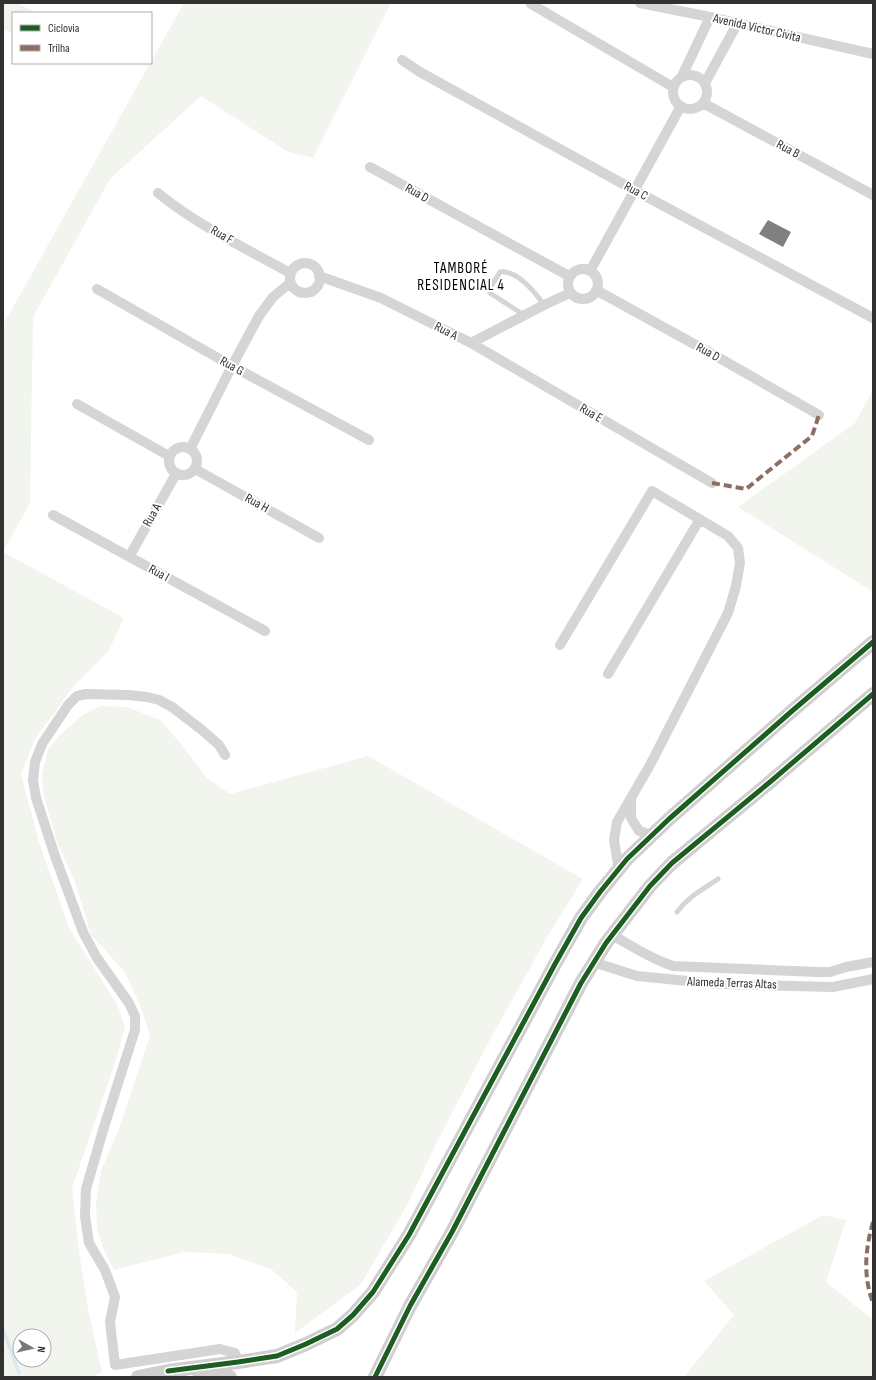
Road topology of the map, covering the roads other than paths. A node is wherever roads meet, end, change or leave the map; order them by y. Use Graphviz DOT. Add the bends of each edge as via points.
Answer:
graph roads {
  1 [pos="640,3"];
  2 [pos="532,4"];
  3 [pos="710,17"];
  4 [pos="737,24"];
  5 [pos="873,54"];
  6 [pos="402,60"];
  7 [pos="682,76"];
  8 [pos="705,83"];
  9 [pos="673,88"];
  10 [pos="703,103"];
  11 [pos="681,106"];
  12 [pos="370,167"];
  13 [pos="634,190"];
  14 [pos="158,192"];
  15 [pos="873,195"];
  16 [pos="590,271"];
  17 [pos="320,276"];
  18 [pos="569,276"];
  19 [pos="290,278"];
  20 [pos="97,289"];
  21 [pos="596,290"];
  22 [pos="570,293"];
  23 [pos="544,305"];
  24 [pos="525,315"];
  25 [pos="873,318"];
  26 [pos="471,343"];
  27 [pos="232,366"];
  28 [pos="77,404"];
  29 [pos="819,415"];
  30 [pos="370,440"];
  31 [pos="190,449"];
  32 [pos="169,456"];
  33 [pos="195,469"];
  34 [pos="176,474"];
  35 [pos="712,483"];
  36 [pos="53,515"];
  37 [pos="700,519"];
  38 [pos="319,538"];
  39 [pos="129,557"];
  40 [pos="265,631"];
  41 [pos="873,642"];
  42 [pos="560,645"];
  43 [pos="608,674"];
  44 [pos="873,694"];
  45 [pos="225,755"];
  46 [pos="631,799"];
  47 [pos="652,835"];
  48 [pos="619,870"];
  49 [pos="718,879"];
  50 [pos="677,912"];
  51 [pos="612,935"];
  52 [pos="593,962"];
  53 [pos="873,962"];
  54 [pos="673,966"];
  55 [pos="656,979"];
  56 [pos="873,979"];
  57 [pos="238,1362"];
  58 [pos="168,1371"];
  59 [pos="138,1377"];
  60 [pos="230,1377"];
  61 [pos="375,1377"];
  1 -- 3 [label="street, Avenida Victor Civita"];
  2 -- 9 [label="street"];
  3 -- 4 [label="street, Avenida Victor Civita"];
  3 -- 7 [label="street"];
  4 -- 5 [label="street, Avenida Victor Civita"];
  4 -- 8 [label="street"];
  6 -- 13 [label="street, Rua C"];
  7 -- 8 [label="street" via="698,76"];
  7 -- 9 [label="street"];
  8 -- 10 [label="street" via="707,94"];
  9 -- 11 [label="street" via="673,96"];
  10 -- 11 [label="street" via="690,109"];
  10 -- 15 [label="street, Rua B"];
  11 -- 13 [label="street"];
  12 -- 18 [label="street, Rua D"];
  13 -- 16 [label="street"];
  13 -- 25 [label="street, Rua C"];
  14 -- 19 [label="street, Rua F" via="174,206"];
  16 -- 18 [label="street" via="579,269"];
  16 -- 21 [label="street" via="596,277"];
  17 -- 19 [label="street" via="315,267 306,263 296,265"];
  17 -- 19 [label="street" via="318,285 310,292 301,293 293,287"];
  17 -- 26 [label="street, Rua A" via="381,298"];
  18 -- 22 [label="street" via="567,285"];
  19 -- 27 [label="street" via="259,316"];
  20 -- 27 [label="street, Rua G"];
  21 -- 22 [label="street" via="586,299 577,298"];
  21 -- 29 [label="street, Rua D"];
  22 -- 23 [label="street, Rua A"];
  23 -- 24 [label="street, Rua A"];
  23 -- 24 [label="lane" via="522,280 509,272 500,272 489,290 490,293"];
  24 -- 26 [label="street, Rua A"];
  26 -- 35 [label="street, Rua E"];
  27 -- 30 [label="street, Rua G"];
  27 -- 31 [label="street"];
  28 -- 32 [label="street"];
  31 -- 32 [label="street" via="178,448"];
  31 -- 33 [label="street" via="197,460"];
  32 -- 34 [label="street" via="168,464"];
  33 -- 34 [label="street" via="184,476"];
  33 -- 38 [label="street, Rua H"];
  34 -- 39 [label="street, Rua A"];
  36 -- 39 [label="street, Rua I"];
  37 -- 42 [label="street" via="652,491"];
  37 -- 43 [label="street"];
  37 -- 46 [label="street" via="728,536 738,548 740,563 736,586 728,614"];
  39 -- 40 [label="street, Rua I"];
  41 -- 47 [label="main road"];
  44 -- 51 [label="main road" via="672,863 650,886"];
  45 -- 57 [label="street" via="219,745 202,730 159,700 129,695 86,694 77,696 68,705 42,744 35,762 33,780 36,798 55,856 83,932 135,1016 135,1030 86,1189 84,1216 89,1243 105,1270 114,1297 110,1322 115,1365 220,1349 235,1353"];
  46 -- 47 [label="street" via="632,818 639,831"];
  46 -- 48 [label="street" via="617,822 614,840"];
  47 -- 48 [label="main road"];
  48 -- 57 [label="main road" via="581,918 409,1235 373,1292 353,1316 337,1329 277,1356"];
  49 -- 50 [label="lane"];
  51 -- 52 [label="main road"];
  51 -- 54 [label="street, Alameda Terras Altas"];
  52 -- 55 [label="street, Alameda Terras Altas" via="637,976"];
  52 -- 61 [label="main road" via="452,1232 410,1306"];
  53 -- 54 [label="street, Alameda Terras Altas" via="830,972"];
  54 -- 55 [label="street"];
  55 -- 56 [label="street, Alameda Terras Altas" via="819,987 833,987"];
  57 -- 58 [label="main road"];
  58 -- 59 [label="main road"];
  58 -- 60 [label="main road"];
}
